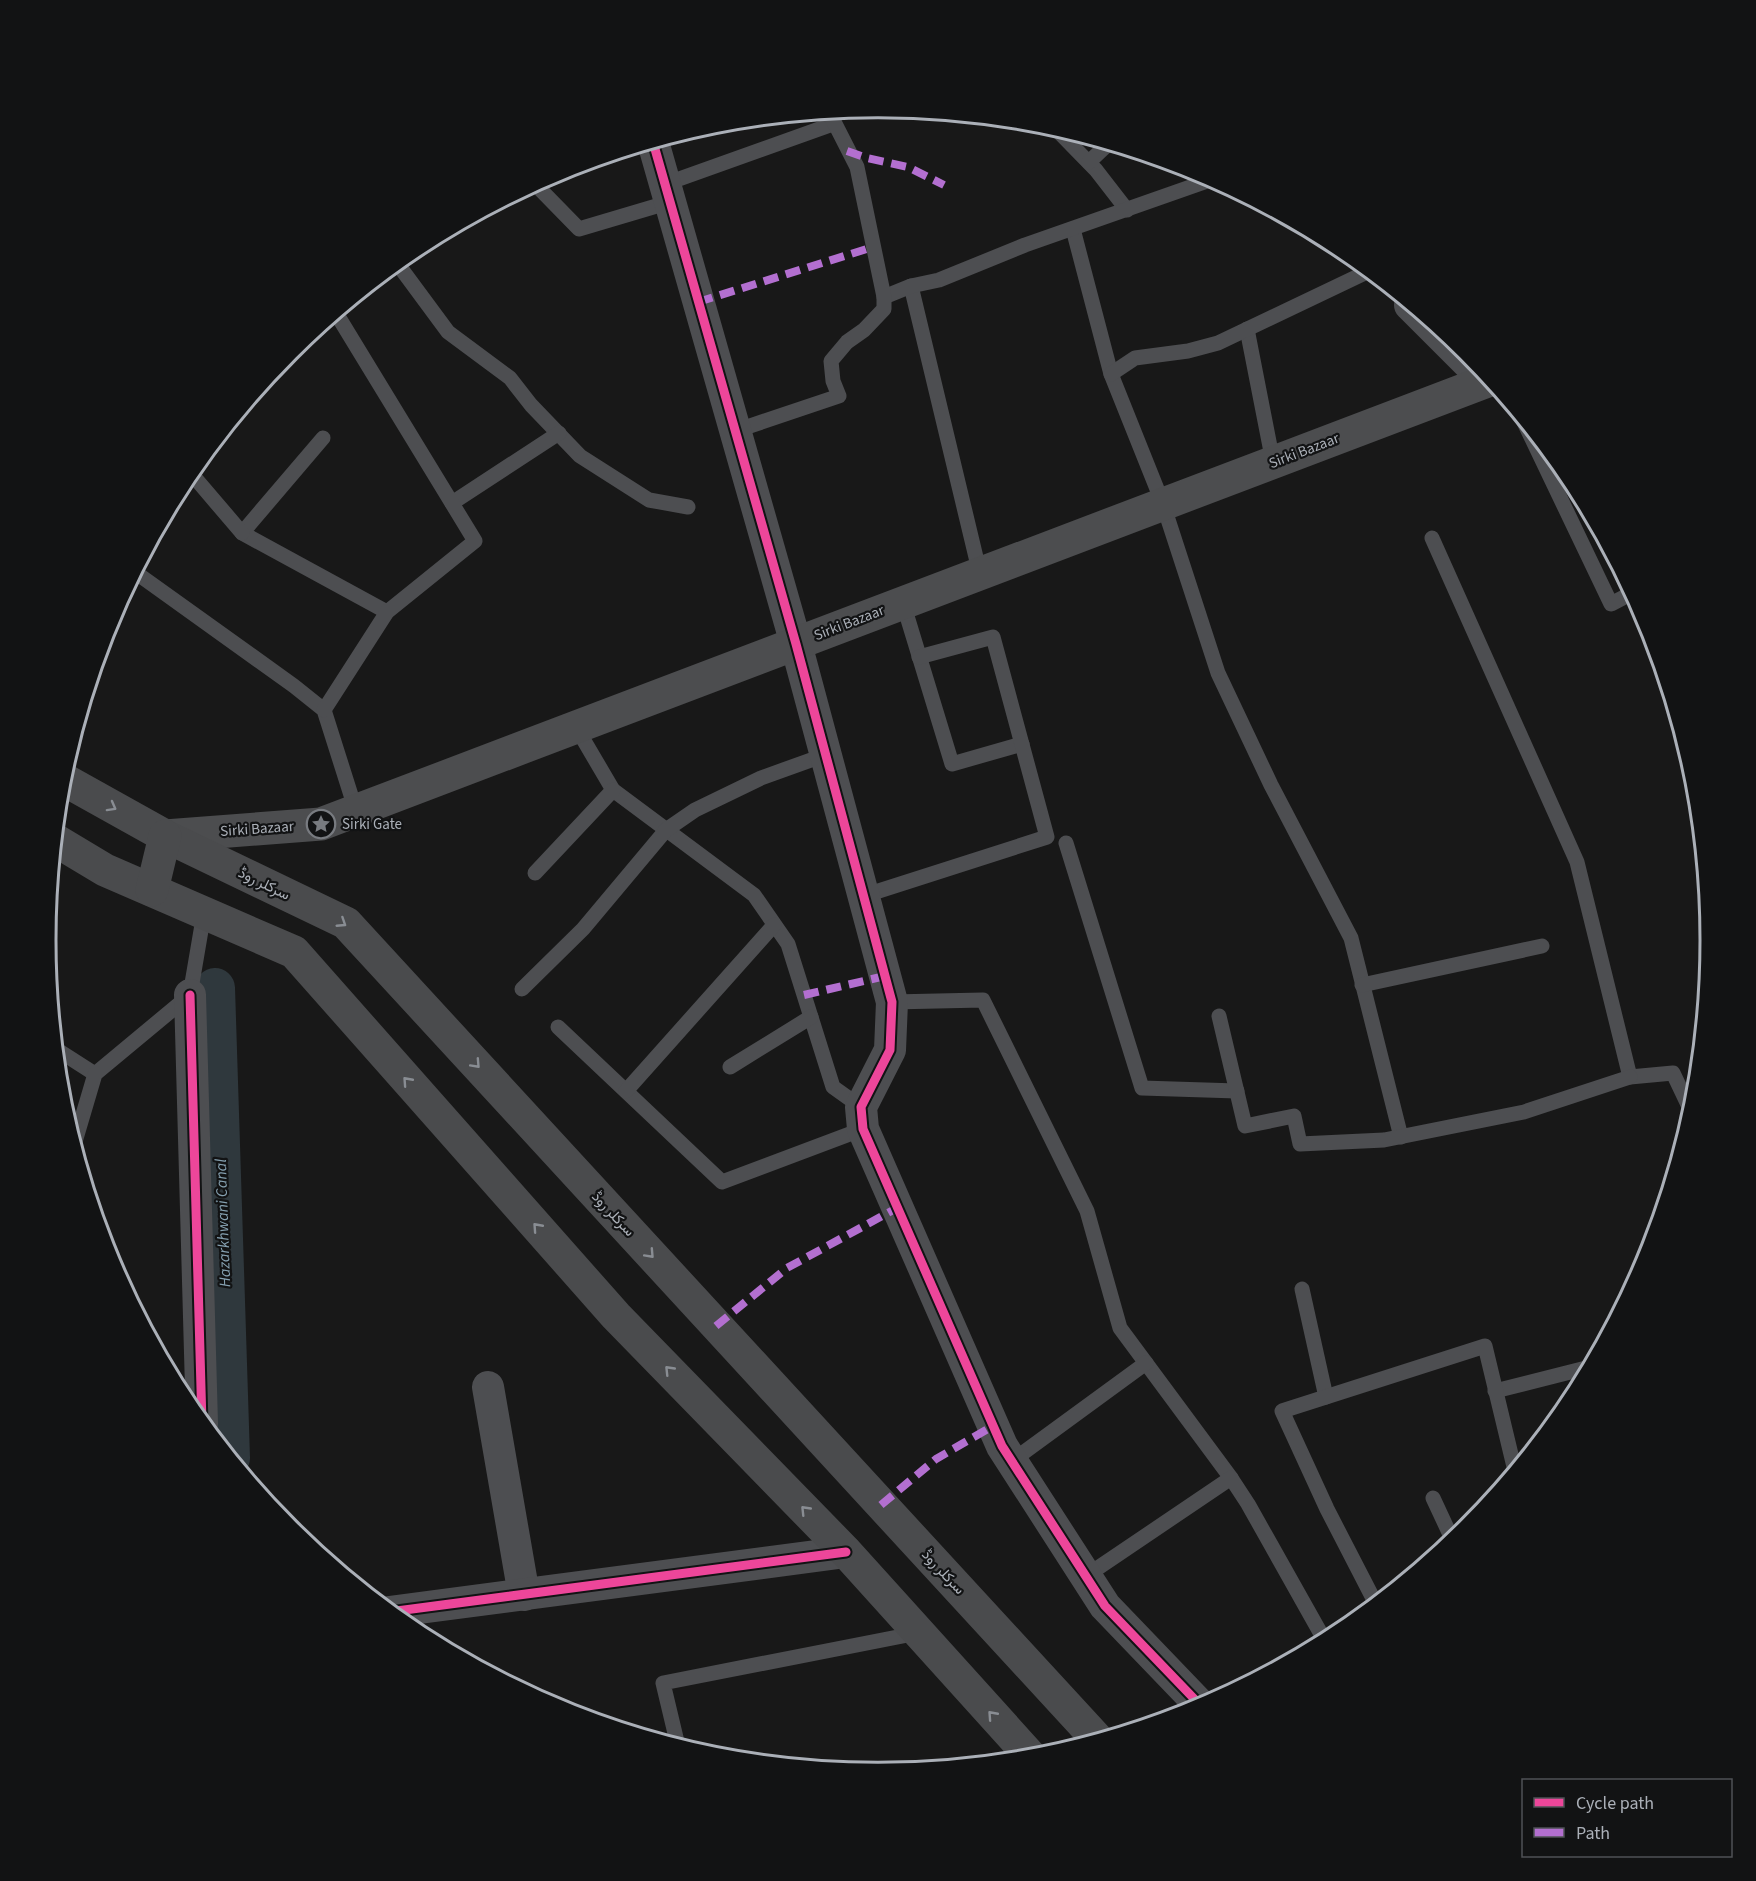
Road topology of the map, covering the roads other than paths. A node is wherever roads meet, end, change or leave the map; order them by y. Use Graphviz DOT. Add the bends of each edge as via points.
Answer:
graph roads {
  1 [pos="827,120"];
  2 [pos="832,120"];
  3 [pos="1068,141"];
  4 [pos="655,149"];
  5 [pos="1102,150"];
  6 [pos="1089,162"];
  7 [pos="1199,184"];
  8 [pos="542,191"];
  9 [pos="667,193"];
  10 [pos="1127,210"];
  11 [pos="1073,229"];
  12 [pos="402,270"];
  13 [pos="1361,275"];
  14 [pos="911,286"];
  15 [pos="884,297"];
  16 [pos="340,319"];
  17 [pos="1246,329"];
  18 [pos="1111,374"];
  19 [pos="1482,382"];
  20 [pos="735,431"];
  21 [pos="559,433"];
  22 [pos="322,438"];
  23 [pos="1536,447"];
  24 [pos="1273,462"];
  25 [pos="197,480"];
  26 [pos="452,503"];
  27 [pos="1162,504"];
  28 [pos="688,507"];
  29 [pos="242,533"];
  30 [pos="1432,538"];
  31 [pos="980,574"];
  32 [pos="141,576"];
  33 [pos="1625,597"];
  34 [pos="903,603"];
  35 [pos="387,612"];
  36 [pos="796,644"];
  37 [pos="919,657"];
  38 [pos="324,710"];
  39 [pos="576,727"];
  40 [pos="1022,744"];
  41 [pos="825,755"];
  42 [pos="71,783"];
  43 [pos="613,790"];
  44 [pos="356,811"];
  45 [pos="666,830"];
  46 [pos="165,836"];
  47 [pos="1066,843"];
  48 [pos="62,844"];
  49 [pos="535,873"];
  50 [pos="152,890"];
  51 [pos="863,896"];
  52 [pos="315,908"];
  53 [pos="204,913"];
  54 [pos="774,925"];
  55 [pos="1542,946"];
  56 [pos="294,952"];
  57 [pos="1362,985"];
  58 [pos="522,989"];
  59 [pos="190,996"];
  60 [pos="891,1002"];
  61 [pos="1219,1016"];
  62 [pos="811,1017"];
  63 [pos="558,1027"];
  64 [pos="64,1054"];
  65 [pos="730,1067"];
  66 [pos="95,1074"];
  67 [pos="1630,1077"];
  68 [pos="626,1091"];
  69 [pos="1236,1091"];
  70 [pos="1685,1099"];
  71 [pos="862,1118"];
  72 [pos="78,1130"];
  73 [pos="1401,1137"];
  74 [pos="1302,1289"];
  75 [pos="1146,1363"];
  76 [pos="1579,1370"];
  77 [pos="488,1387"];
  78 [pos="1495,1391"];
  79 [pos="1326,1397"];
  80 [pos="202,1408"];
  81 [pos="1012,1461"];
  82 [pos="1513,1463"];
  83 [pos="1231,1478"];
  84 [pos="1433,1498"];
  85 [pos="1449,1532"];
  86 [pos="846,1552"];
  87 [pos="1086,1576"];
  88 [pos="524,1594"];
  89 [pos="1373,1597"];
  90 [pos="402,1610"];
  91 [pos="918,1633"];
  92 [pos="1321,1633"];
  93 [pos="1195,1699"];
  94 [pos="1093,1734"];
  95 [pos="676,1737"];
  96 [pos="1024,1749"];
  1 -- 9 [label="lane"];
  2 -- 15 [label="lane" via="857,167"];
  3 -- 6 [label="lane"];
  4 -- 9 [label="street"];
  5 -- 6 [label="lane"];
  6 -- 10 [label="lane"];
  7 -- 10 [label="lane"];
  8 -- 9 [label="lane" via="579,229"];
  9 -- 20 [label="street"];
  10 -- 11 [label="lane"];
  11 -- 14 [label="lane" via="939,280"];
  11 -- 18 [label="lane"];
  12 -- 21 [label="lane" via="448,332 510,378"];
  13 -- 17 [label="lane"];
  14 -- 15 [label="lane"];
  14 -- 31 [label="lane"];
  15 -- 20 [label="lane" via="884,309 831,361 839,396"];
  16 -- 26 [label="lane"];
  17 -- 18 [label="lane" via="1218,343 1188,351 1135,358"];
  17 -- 24 [label="lane"];
  18 -- 27 [label="lane"];
  19 -- 24 [label="main road, Sirki Bazaar"];
  20 -- 36 [label="street"];
  21 -- 26 [label="lane"];
  21 -- 28 [label="lane" via="580,456 649,501"];
  22 -- 29 [label="lane"];
  23 -- 33 [label="lane" via="1611,604"];
  24 -- 27 [label="main road, Sirki Bazaar"];
  25 -- 29 [label="lane"];
  26 -- 35 [label="lane" via="475,542"];
  27 -- 31 [label="main road, Sirki Bazaar"];
  27 -- 57 [label="lane" via="1218,674 1351,938"];
  29 -- 35 [label="lane"];
  30 -- 67 [label="lane" via="1578,862"];
  31 -- 34 [label="main road, Sirki Bazaar"];
  32 -- 38 [label="lane"];
  34 -- 36 [label="main road, Sirki Bazaar"];
  34 -- 37 [label="lane"];
  35 -- 38 [label="lane"];
  36 -- 39 [label="main road, Sirki Bazaar"];
  36 -- 41 [label="street"];
  37 -- 40 [label="lane" via="952,764"];
  37 -- 40 [label="lane" via="993,637"];
  38 -- 44 [label="lane"];
  39 -- 43 [label="lane"];
  39 -- 44 [label="main road, Sirki Bazaar"];
  40 -- 51 [label="lane" via="1047,837"];
  41 -- 45 [label="lane" via="761,778 695,810"];
  41 -- 51 [label="street"];
  42 -- 46 [label="main road, سرکلر روڈ, one-way"];
  43 -- 45 [label="lane"];
  43 -- 49 [label="lane"];
  44 -- 46 [label="main road, Sirki Bazaar" via="321,824"];
  45 -- 54 [label="lane" via="754,895"];
  45 -- 58 [label="lane" via="583,929"];
  46 -- 50 [label="main road"];
  46 -- 52 [label="main road, سرکلر روڈ"];
  47 -- 69 [label="lane" via="1142,1088"];
  48 -- 50 [label="main road" via="105,870"];
  50 -- 53 [label="main road"];
  51 -- 60 [label="street"];
  52 -- 56 [label="main road"];
  52 -- 94 [label="main road, سرکلر روڈ, one-way" via="346,923"];
  53 -- 56 [label="main road"];
  53 -- 59 [label="lane"];
  54 -- 62 [label="lane" via="788,944"];
  54 -- 68 [label="lane"];
  55 -- 57 [label="lane"];
  86 -- 56 [label="main road, one-way" via="616,1316"];
  57 -- 73 [label="lane"];
  59 -- 66 [label="lane"];
  59 -- 80 [label="street"];
  60 -- 71 [label="street" via="890,1050"];
  60 -- 75 [label="lane" via="984,1000 1087,1211 1120,1328"];
  61 -- 69 [label="lane"];
  62 -- 65 [label="lane"];
  62 -- 71 [label="lane" via="833,1086"];
  63 -- 68 [label="lane"];
  64 -- 66 [label="lane"];
  66 -- 72 [label="lane"];
  67 -- 70 [label="lane" via="1673,1073"];
  67 -- 73 [label="lane" via="1524,1112"];
  68 -- 71 [label="lane" via="722,1182"];
  69 -- 73 [label="lane" via="1245,1126 1294,1116 1300,1144"];
  71 -- 81 [label="street" via="993,1426"];
  74 -- 79 [label="lane"];
  75 -- 81 [label="lane"];
  75 -- 83 [label="lane"];
  76 -- 78 [label="lane"];
  77 -- 88 [label="street"];
  78 -- 79 [label="lane" via="1485,1346"];
  78 -- 82 [label="lane"];
  79 -- 89 [label="lane" via="1282,1411"];
  81 -- 87 [label="street"];
  83 -- 87 [label="lane"];
  83 -- 92 [label="lane"];
  84 -- 85 [label="lane"];
  86 -- 88 [label="street"];
  86 -- 91 [label="main road"];
  87 -- 93 [label="street" via="1105,1606"];
  88 -- 90 [label="street"];
  91 -- 95 [label="lane" via="663,1683"];
  96 -- 91 [label="main road, one-way"];
}
